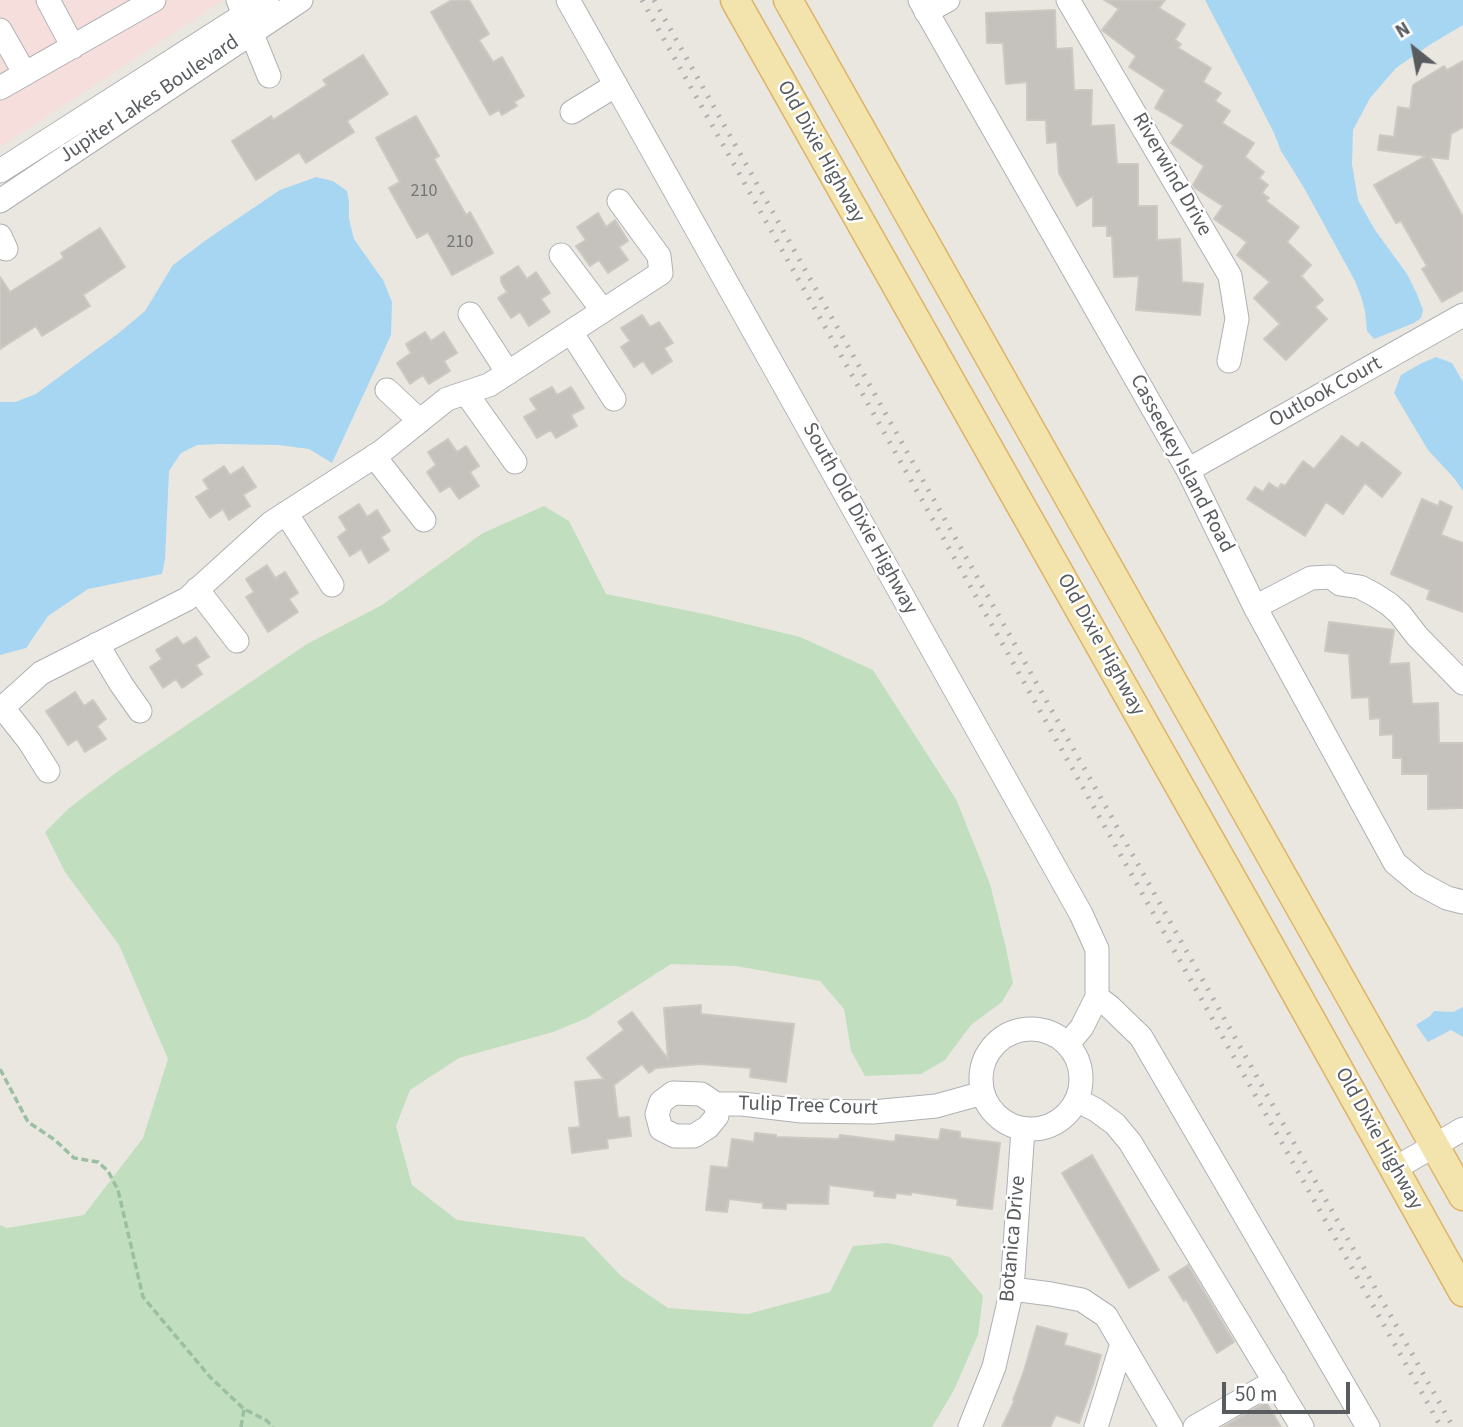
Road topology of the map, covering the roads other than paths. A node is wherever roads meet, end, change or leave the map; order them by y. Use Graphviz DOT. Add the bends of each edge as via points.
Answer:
graph roads {
  1 [pos="48,0"];
  2 [pos="154,0"];
  3 [pos="267,0"];
  4 [pos="301,0"];
  5 [pos="568,0"];
  6 [pos="735,0"];
  7 [pos="788,0"];
  8 [pos="948,0"];
  9 [pos="1068,0"];
  10 [pos="923,6"];
  11 [pos="244,16"];
  12 [pos="0,30"];
  13 [pos="73,47"];
  14 [pos="25,74"];
  15 [pos="269,76"];
  16 [pos="616,85"];
  17 [pos="0,88"];
  18 [pos="572,112"];
  19 [pos="0,170"];
  20 [pos="0,201"];
  21 [pos="619,201"];
  22 [pos="561,254"];
  23 [pos="603,311"];
  24 [pos="470,314"];
  25 [pos="1463,315"];
  26 [pos="570,332"];
  27 [pos="1229,361"];
  28 [pos="509,373"];
  29 [pos="387,390"];
  30 [pos="466,393"];
  31 [pos="614,399"];
  32 [pos="420,421"];
  33 [pos="373,456"];
  34 [pos="515,463"];
  35 [pos="1188,470"];
  36 [pos="286,513"];
  37 [pos="424,520"];
  38 [pos="332,585"];
  39 [pos="197,589"];
  40 [pos="1258,614"];
  41 [pos="237,641"];
  42 [pos="97,645"];
  43 [pos="1463,683"];
  44 [pos="1,709"];
  45 [pos="140,711"];
  46 [pos="48,771"];
  47 [pos="1463,902"];
  48 [pos="1097,997"];
  49 [pos="1068,1044"];
  50 [pos="983,1093"];
  51 [pos="1077,1100"];
  52 [pos="716,1104"];
  53 [pos="1023,1129"];
  54 [pos="1463,1129"];
  55 [pos="1435,1146"];
  56 [pos="1394,1169"];
  57 [pos="1463,1196"];
  58 [pos="1012,1289"];
  59 [pos="1463,1292"];
  60 [pos="1122,1344"];
  61 [pos="1275,1381"];
  62 [pos="970,1427"];
  63 [pos="1096,1427"];
  64 [pos="1171,1427"];
  65 [pos="1195,1427"];
  66 [pos="1302,1427"];
  67 [pos="1368,1427"];
  1 -- 13 [label="street"];
  2 -- 13 [label="street"];
  3 -- 11 [label="street, Jupiter Lakes Boulevard"];
  4 -- 11 [label="street, Jupiter Lakes Boulevard"];
  5 -- 16 [label="street, South Old Dixie Highway"];
  6 -- 56 [label="main road, Old Dixie Highway"];
  7 -- 55 [label="main road"];
  8 -- 10 [label="street"];
  9 -- 27 [label="street, Riverwind Drive" via="1230,276 1237,319"];
  10 -- 35 [label="street, Casseekey Island Road"];
  11 -- 15 [label="street"];
  11 -- 19 [label="street, Jupiter Lakes Boulevard"];
  11 -- 20 [label="street, Jupiter Lakes Boulevard"];
  12 -- 14 [label="street"];
  13 -- 14 [label="street"];
  14 -- 17 [label="street"];
  16 -- 18 [label="street"];
  16 -- 48 [label="street, South Old Dixie Highway" via="1082,914 1097,949"];
  21 -- 23 [label="street" via="659,256 661,273"];
  22 -- 23 [label="street"];
  23 -- 26 [label="street"];
  24 -- 28 [label="street"];
  25 -- 35 [label="street, Outlook Court"];
  26 -- 28 [label="street"];
  26 -- 31 [label="street"];
  28 -- 30 [label="street"];
  29 -- 32 [label="street"];
  30 -- 32 [label="street" via="447,399"];
  30 -- 34 [label="street"];
  32 -- 33 [label="street"];
  33 -- 36 [label="street"];
  33 -- 37 [label="street"];
  35 -- 40 [label="street, Casseekey Island Road"];
  36 -- 38 [label="street"];
  36 -- 39 [label="street"];
  39 -- 41 [label="street"];
  39 -- 42 [label="street"];
  40 -- 43 [label="street" via="1311,578 1331,577 1389,604"];
  40 -- 47 [label="street, Casseekey Island Road" via="1395,863 1419,883"];
  42 -- 44 [label="street" via="41,673"];
  42 -- 45 [label="street"];
  44 -- 46 [label="street"];
  48 -- 49 [label="street, South Old Dixie Highway"];
  48 -- 67 [label="street" via="1141,1037"];
  49 -- 50 [label="street" via="1052,1032 1028,1028 999,1040 982,1071"];
  49 -- 51 [label="street" via="1082,1074"];
  50 -- 52 [label="street, Tulip Tree Court" via="936,1106 873,1112"];
  50 -- 53 [label="street" via="999,1118"];
  51 -- 53 [label="street" via="1061,1120 1043,1128"];
  51 -- 61 [label="street" via="1115,1124 1130,1142"];
  53 -- 58 [label="street, Botanica Drive"];
  54 -- 55 [label="street"];
  55 -- 56 [label="street"];
  55 -- 57 [label="main road"];
  56 -- 59 [label="main road, Old Dixie Highway"];
  58 -- 60 [label="street" via="1082,1300 1106,1316"];
  58 -- 62 [label="street, Botanica Drive" via="994,1367"];
  60 -- 63 [label="street"];
  60 -- 64 [label="street"];
  61 -- 65 [label="street"];
  61 -- 66 [label="street"];
}
